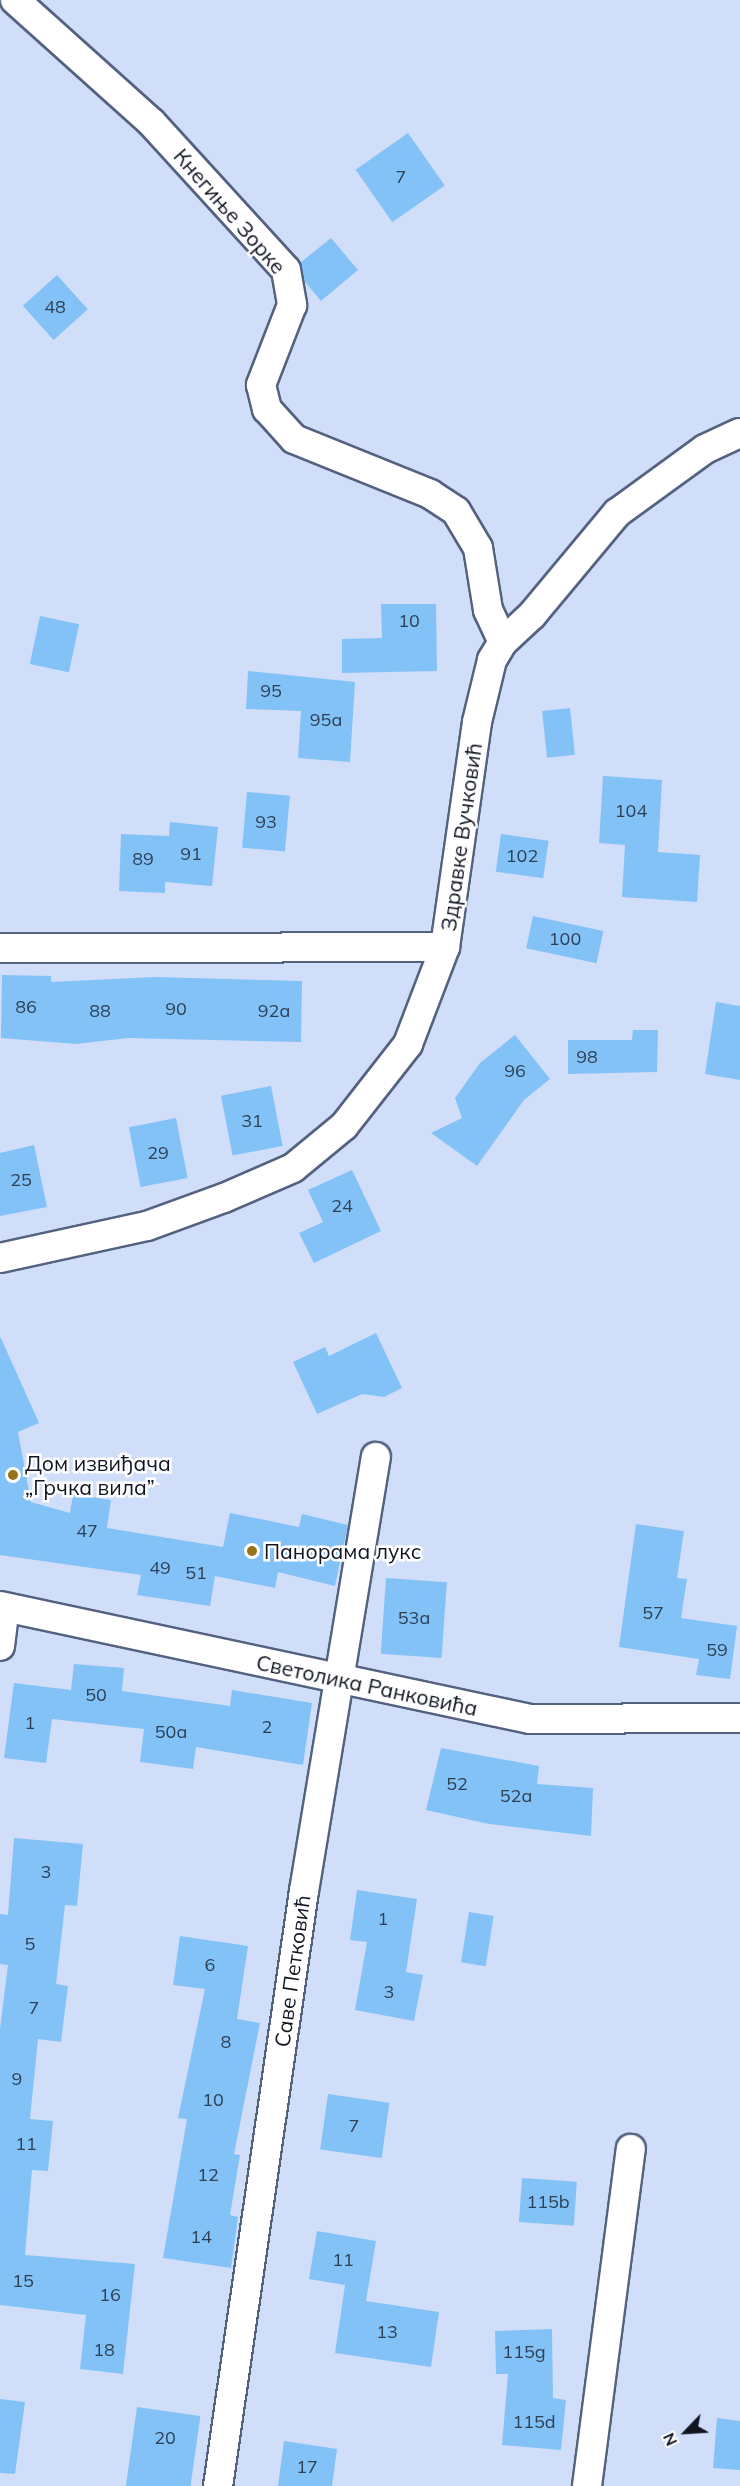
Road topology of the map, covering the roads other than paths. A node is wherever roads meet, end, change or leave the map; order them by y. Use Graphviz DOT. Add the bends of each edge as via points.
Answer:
graph roads {
  1 [pos="15,0"];
  2 [pos="740,433"];
  3 [pos="503,642"];
  4 [pos="445,947"];
  5 [pos="0,948"];
  6 [pos="0,1258"];
  7 [pos="376,1457"];
  8 [pos="2,1607"];
  9 [pos="0,1646"];
  10 [pos="341,1683"];
  11 [pos="740,1718"];
  12 [pos="631,2149"];
  13 [pos="218,2486"];
  14 [pos="587,2486"];
  1 -- 3 [label="street, Кнегиње Зорке" via="151,122 286,270 292,305 261,385 267,409 294,440 430,494 456,511 478,548 488,610"];
  2 -- 3 [label="street, Здравке Вучковић" via="705,449 618,513 532,615"];
  3 -- 4 [label="street, Здравке Вучковић" via="492,660 477,722"];
  4 -- 5 [label="street, Здравке Вучковић"];
  4 -- 6 [label="street" via="412,1034 382,1083 344,1126 293,1168 147,1226"];
  7 -- 10 [label="street, Саве Петковић"];
  8 -- 9 [label="street"];
  8 -- 10 [label="street, Светолика Ранковића"];
  10 -- 11 [label="street, Светолика Ранковића" via="530,1719"];
  10 -- 13 [label="street, Саве Петковић" via="304,1891"];
  12 -- 14 [label="street"];
}
